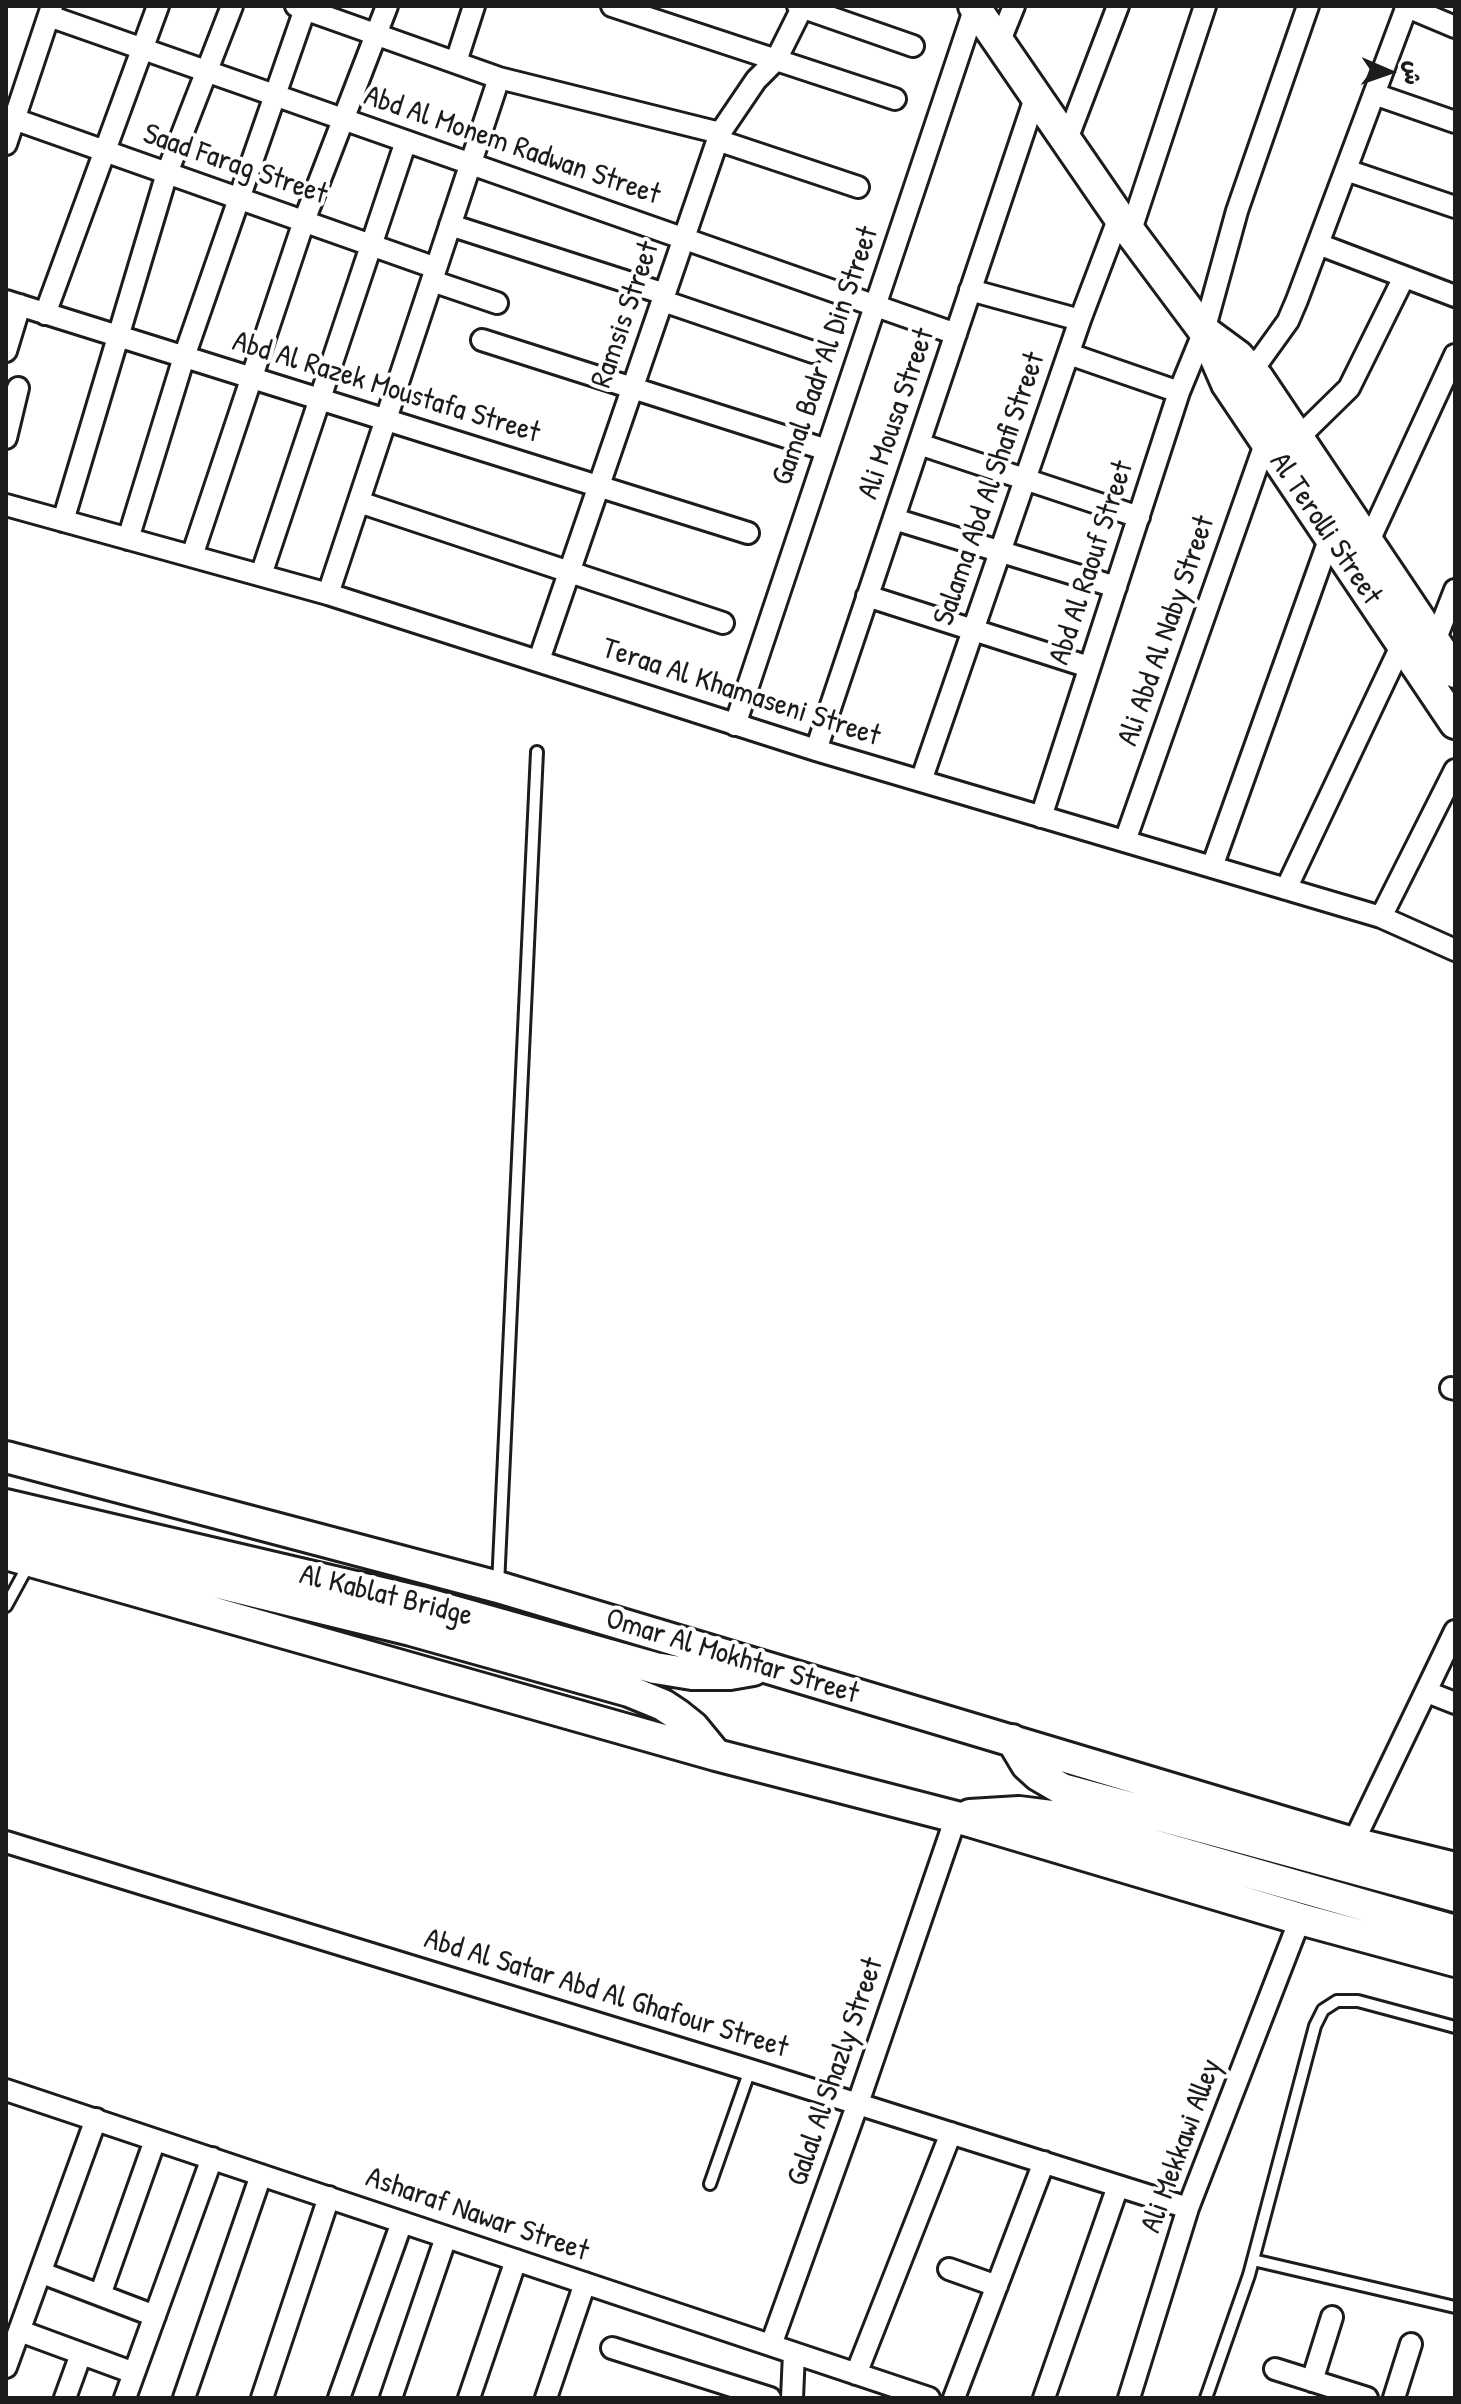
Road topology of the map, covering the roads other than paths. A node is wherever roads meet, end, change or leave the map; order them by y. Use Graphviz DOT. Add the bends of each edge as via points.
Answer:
graph roads {
  1 [pos="158,6"];
  2 [pos="232,6"];
  3 [pos="387,6"];
  4 [pos="474,6"];
  5 [pos="612,6"];
  6 [pos="974,6"];
  7 [pos="1014,6"];
  8 [pos="1118,6"];
  9 [pos="1205,6"];
  10 [pos="1308,6"];
  11 [pos="1406,6"];
  12 [pos="302,7"];
  13 [pos="801,7"];
  14 [pos="51,11"];
  15 [pos="1455,27"];
  16 [pos="376,34"];
  17 [pos="999,43"];
  18 [pos="913,46"];
  19 [pos="142,48"];
  20 [pos="776,60"];
  21 [pos="456,62"];
  22 [pos="207,71"];
  23 [pos="499,78"];
  24 [pos="1374,94"];
  25 [pos="276,95"];
  26 [pos="1035,98"];
  27 [pos="895,99"];
  28 [pos="14,119"];
  29 [pos="343,119"];
  30 [pos="1455,122"];
  31 [pos="718,136"];
  32 [pos="406,141"];
  33 [pos="1066,142"];
  34 [pos="6,144"];
  35 [pos="105,151"];
  36 [pos="470,164"];
  37 [pos="1346,170"];
  38 [pos="167,173"];
  39 [pos="858,187"];
  40 [pos="241,199"];
  41 [pos="1455,207"];
  42 [pos="304,221"];
  43 [pos="450,225"];
  44 [pos="1124,225"];
  45 [pos="684,238"];
  46 [pos="1318,244"];
  47 [pos="371,245"];
  48 [pos="434,274"];
  49 [pos="1404,277"];
  50 [pos="970,290"];
  51 [pos="1455,296"];
  52 [pos="664,297"];
  53 [pos="13,303"];
  54 [pos="497,303"];
  55 [pos="875,306"];
  56 [pos="45,314"];
  57 [pos="1080,320"];
  58 [pos="1204,331"];
  59 [pos="956,334"];
  60 [pos="117,336"];
  61 [pos="482,340"];
  62 [pos="6,351"];
  63 [pos="813,352"];
  64 [pos="1069,354"];
  65 [pos="1455,355"];
  66 [pos="184,357"];
  67 [pos="1252,371"];
  68 [pos="250,377"];
  69 [pos="18,388"];
  70 [pos="633,388"];
  71 [pos="1179,392"];
  72 [pos="320,399"];
  73 [pos="386,420"];
  74 [pos="6,438"];
  75 [pos="1298,438"];
  76 [pos="1266,441"];
  77 [pos="919,444"];
  78 [pos="827,450"];
  79 [pos="1025,479"];
  80 [pos="599,486"];
  81 [pos="359,502"];
  82 [pos="6,505"];
  83 [pos="1139,517"];
  84 [pos="894,519"];
  85 [pos="63,521"];
  86 [pos="748,533"];
  87 [pos="1330,537"];
  88 [pos="128,539"];
  89 [pos="1368,543"];
  90 [pos="1000,551"];
  91 [pos="192,556"];
  92 [pos="570,572"];
  93 [pos="261,575"];
  94 [pos="1116,587"];
  95 [pos="1455,590"];
  96 [pos="328,594"];
  97 [pos="867,596"];
  98 [pos="723,623"];
  99 [pos="973,630"];
  100 [pos="1435,641"];
  101 [pos="1402,644"];
  102 [pos="539,660"];
  103 [pos="1089,667"];
  104 [pos="1455,672"];
  105 [pos="1455,723"];
  106 [pos="735,725"];
  107 [pos="816,750"];
  108 [pos="537,752"];
  109 [pos="1455,770"];
  110 [pos="921,781"];
  111 [pos="1041,817"];
  112 [pos="1125,841"];
  113 [pos="1212,867"];
  114 [pos="1286,889"];
  115 [pos="1381,917"];
  116 [pos="1455,950"];
  117 [pos="6,1457"];
  118 [pos="6,1505"];
  119 [pos="6,1531"];
  120 [pos="18,1557"];
  121 [pos="498,1587"];
  122 [pos="6,1606"];
  123 [pos="1455,1631"];
  124 [pos="767,1668"];
  125 [pos="1427,1692"];
  126 [pos="1455,1703"];
  127 [pos="1012,1740"];
  128 [pos="716,1755"];
  129 [pos="956,1817"];
  130 [pos="6,1842"];
  131 [pos="1353,1843"];
  132 [pos="1452,1860"];
  133 [pos="1455,1896"];
  134 [pos="1300,1919"];
  135 [pos="1455,1931"];
  136 [pos="1455,1961"];
  137 [pos="1455,2027"];
  138 [pos="750,2070"];
  139 [pos="6,2090"];
  140 [pos="858,2103"];
  141 [pos="96,2119"];
  142 [pos="951,2133"];
  143 [pos="155,2140"];
  144 [pos="212,2158"];
  145 [pos="1044,2162"];
  146 [pos="261,2175"];
  147 [pos="710,2184"];
  148 [pos="1118,2186"];
  149 [pos="329,2197"];
  150 [pos="1188,2208"];
  151 [pos="402,2222"];
  152 [pos="446,2237"];
  153 [pos="516,2260"];
  154 [pos="1253,2260"];
  155 [pos="949,2269"];
  156 [pos="42,2273"];
  157 [pos="585,2283"];
  158 [pos="997,2286"];
  159 [pos="100,2295"];
  160 [pos="1455,2307"];
  161 [pos="155,2316"];
  162 [pos="1332,2317"];
  163 [pos="20,2331"];
  164 [pos="1411,2344"];
  165 [pos="771,2345"];
  166 [pos="612,2348"];
  167 [pos="794,2353"];
  168 [pos="81,2354"];
  169 [pos="6,2367"];
  170 [pos="1275,2369"];
  171 [pos="134,2373"];
  172 [pos="856,2374"];
  173 [pos="1312,2381"];
  174 [pos="886,2391"];
  175 [pos="65,2398"];
  176 [pos="125,2398"];
  177 [pos="184,2398"];
  178 [pos="262,2398"];
  179 [pos="339,2398"];
  180 [pos="391,2398"];
  181 [pos="469,2398"];
  182 [pos="546,2398"];
  183 [pos="770,2398"];
  184 [pos="792,2398"];
  185 [pos="929,2398"];
  186 [pos="954,2398"];
  187 [pos="1044,2398"];
  188 [pos="1129,2398"];
  189 [pos="1206,2398"];
  190 [pos="1367,2398"];
  191 [pos="1394,2398"];
  1 -- 19 [label="street"];
  2 -- 22 [label="street"];
  3 -- 16 [label="street"];
  4 -- 21 [label="street"];
  5 -- 20 [label="street"];
  6 -- 17 [label="main road, Al Terolli Street"];
  6 -- 55 [label="street, Gamal Badr Al Din Street"];
  7 -- 17 [label="street"];
  8 -- 33 [label="street"];
  9 -- 44 [label="street, Salama Abd Al Shafi Street"];
  10 -- 58 [label="street, Abd Al Raouf Street" via="1237,211"];
  11 -- 15 [label="street"];
  11 -- 24 [label="street"];
  12 -- 16 [label="street"];
  12 -- 25 [label="street"];
  13 -- 18 [label="street"];
  13 -- 20 [label="street, Ramsis Street"];
  14 -- 19 [label="street, Abd Al Monem Radwan Street"];
  14 -- 28 [label="street"];
  16 -- 21 [label="street"];
  16 -- 29 [label="street"];
  17 -- 26 [label="main road, Al Terolli Street"];
  19 -- 22 [label="street, Abd Al Monem Radwan Street"];
  19 -- 35 [label="street"];
  20 -- 27 [label="street"];
  20 -- 31 [label="street, Ramsis Street"];
  21 -- 23 [label="street"];
  22 -- 25 [label="street, Abd Al Monem Radwan Street"];
  22 -- 38 [label="street"];
  23 -- 31 [label="street"];
  23 -- 36 [label="street"];
  24 -- 30 [label="street"];
  24 -- 37 [label="street"];
  25 -- 29 [label="street, Abd Al Monem Radwan Street"];
  25 -- 40 [label="street"];
  26 -- 33 [label="main road, Al Terolli Street"];
  26 -- 50 [label="street, Ali Mousa Street"];
  28 -- 34 [label="street"];
  28 -- 35 [label="street, Saad Farag Street"];
  29 -- 32 [label="street, Abd Al Monem Radwan Street"];
  29 -- 42 [label="street"];
  31 -- 39 [label="street"];
  31 -- 45 [label="street, Ramsis Street"];
  32 -- 36 [label="street, Abd Al Monem Radwan Street"];
  32 -- 47 [label="street"];
  33 -- 44 [label="main road, Al Terolli Street"];
  35 -- 38 [label="street, Saad Farag Street"];
  35 -- 56 [label="street"];
  36 -- 43 [label="street"];
  36 -- 45 [label="street, Abd Al Monem Radwan Street"];
  37 -- 41 [label="street"];
  37 -- 46 [label="street"];
  38 -- 40 [label="street, Saad Farag Street"];
  38 -- 60 [label="street"];
  40 -- 42 [label="street, Saad Farag Street"];
  40 -- 66 [label="street"];
  42 -- 47 [label="street, Saad Farag Street"];
  42 -- 68 [label="street"];
  43 -- 48 [label="street"];
  43 -- 52 [label="street"];
  44 -- 57 [label="street, Salama Abd Al Shafi Street"];
  44 -- 58 [label="main road, Al Terolli Street"];
  45 -- 52 [label="street, Ramsis Street"];
  45 -- 55 [label="street, Abd Al Monem Radwan Street"];
  46 -- 49 [label="street"];
  46 -- 67 [label="street" via="1288,321"];
  47 -- 48 [label="street, Saad Farag Street"];
  47 -- 72 [label="street"];
  48 -- 54 [label="street, Saad Farag Street"];
  48 -- 73 [label="street"];
  49 -- 51 [label="street"];
  49 -- 75 [label="street" via="1349,388"];
  50 -- 57 [label="street"];
  50 -- 59 [label="street, Ali Mousa Street"];
  52 -- 63 [label="street"];
  52 -- 70 [label="street, Ramsis Street"];
  53 -- 56 [label="street, Abd Al Razek Moustafa Street"];
  53 -- 62 [label="street"];
  55 -- 59 [label="street, Abd Al Monem Radwan Street"];
  55 -- 78 [label="street, Gamal Badr Al Din Street"];
  56 -- 60 [label="street, Abd Al Razek Moustafa Street"];
  57 -- 64 [label="street, Salama Abd Al Shafi Street"];
  58 -- 67 [label="main road, Al Terolli Street"];
  58 -- 71 [label="street, Abd Al Raouf Street"];
  58 -- 76 [label="main road, Al Terolli Street" via="1227,384"];
  59 -- 77 [label="street, Ali Mousa Street"];
  60 -- 66 [label="street, Abd Al Razek Moustafa Street"];
  60 -- 85 [label="street"];
  61 -- 70 [label="street"];
  64 -- 71 [label="street"];
  64 -- 79 [label="street, Salama Abd Al Shafi Street"];
  65 -- 89 [label="street"];
  66 -- 68 [label="street, Abd Al Razek Moustafa Street"];
  66 -- 88 [label="street"];
  67 -- 75 [label="main road, Al Terolli Street"];
  68 -- 72 [label="street, Abd Al Razek Moustafa Street"];
  68 -- 91 [label="street"];
  69 -- 74 [label="street"];
  70 -- 78 [label="street"];
  70 -- 80 [label="street, Ramsis Street"];
  71 -- 83 [label="street, Abd Al Raouf Street"];
  72 -- 73 [label="street, Abd Al Razek Moustafa Street"];
  72 -- 93 [label="street"];
  73 -- 80 [label="street, Abd Al Razek Moustafa Street"];
  73 -- 81 [label="street"];
  75 -- 89 [label="main road, Al Terolli Street"];
  76 -- 87 [label="main road, Al Terolli Street"];
  76 -- 112 [label="street, Ali Abd Al Naby Street"];
  77 -- 79 [label="street"];
  77 -- 84 [label="street, Ali Mousa Street"];
  78 -- 106 [label="street, Gamal Badr Al Din Street"];
  79 -- 83 [label="street"];
  79 -- 90 [label="street, Salama Abd Al Shafi Street"];
  80 -- 86 [label="street, Abd Al Razek Moustafa Street"];
  80 -- 92 [label="street, Ramsis Street"];
  81 -- 92 [label="street"];
  81 -- 96 [label="street"];
  82 -- 85 [label="street, Teraa Al Khamaseni Street"];
  83 -- 94 [label="street, Abd Al Raouf Street"];
  84 -- 90 [label="street"];
  84 -- 97 [label="street, Ali Mousa Street"];
  85 -- 88 [label="street, Teraa Al Khamaseni Street"];
  87 -- 101 [label="main road, Al Terolli Street"];
  87 -- 113 [label="street"];
  88 -- 91 [label="street, Teraa Al Khamaseni Street"];
  89 -- 100 [label="main road, Al Terolli Street"];
  90 -- 94 [label="street"];
  90 -- 99 [label="street, Salama Abd Al Shafi Street"];
  91 -- 93 [label="street, Teraa Al Khamaseni Street"];
  92 -- 98 [label="street"];
  92 -- 102 [label="street, Ramsis Street"];
  93 -- 96 [label="street, Teraa Al Khamaseni Street"];
  94 -- 103 [label="street, Abd Al Raouf Street"];
  95 -- 100 [label="street"];
  96 -- 102 [label="street, Teraa Al Khamaseni Street"];
  97 -- 99 [label="street"];
  97 -- 107 [label="street, Ali Mousa Street"];
  99 -- 103 [label="street"];
  99 -- 110 [label="street, Salama Abd Al Shafi Street"];
  100 -- 104 [label="main road, Al Terolli Street"];
  101 -- 105 [label="main road, Al Terolli Street"];
  101 -- 114 [label="street"];
  102 -- 106 [label="street, Teraa Al Khamaseni Street"];
  103 -- 111 [label="street, Abd Al Raouf Street"];
  106 -- 107 [label="street, Teraa Al Khamaseni Street"];
  107 -- 110 [label="street, Teraa Al Khamaseni Street"];
  108 -- 121 [label="lane"];
  109 -- 115 [label="street"];
  110 -- 111 [label="street, Teraa Al Khamaseni Street"];
  111 -- 112 [label="street, Teraa Al Khamaseni Street"];
  112 -- 113 [label="street, Teraa Al Khamaseni Street"];
  113 -- 114 [label="street, Teraa Al Khamaseni Street"];
  114 -- 115 [label="street, Teraa Al Khamaseni Street"];
  115 -- 116 [label="street, Teraa Al Khamaseni Street"];
  117 -- 121 [label="main road, Omar Al Mokhtar Street"];
  118 -- 124 [label="main road, Al Kablat Bridge" via="420,1602 655,1668 717,1674"];
  119 -- 128 [label="main road, Al Kablat Bridge" via="411,1630 629,1691 678,1715"];
  120 -- 122 [label="lane"];
  120 -- 128 [label="main road"];
  121 -- 124 [label="main road, Omar Al Mokhtar Street"];
  123 -- 125 [label="street"];
  124 -- 127 [label="main road, Omar Al Mokhtar Street"];
  125 -- 126 [label="street"];
  125 -- 131 [label="street"];
  127 -- 131 [label="main road, Omar Al Mokhtar Street"];
  127 -- 133 [label="main road" via="1027,1765 1062,1789"];
  128 -- 129 [label="main road"];
  129 -- 134 [label="main road"];
  129 -- 135 [label="main road" via="988,1812 1051,1816"];
  129 -- 140 [label="street, Galal Al Shazly Street"];
  130 -- 138 [label="street, Abd Al Satar Abd Al Ghafour Street"];
  131 -- 132 [label="main road, Omar Al Mokhtar Street"];
  134 -- 136 [label="main road"];
  134 -- 150 [label="street, Ali Mekkawi Alley"];
  137 -- 154 [label="lane" via="1358,2001 1337,2001 1323,2010"];
  138 -- 140 [label="street, Abd Al Satar Abd Al Ghafour Street"];
  138 -- 147 [label="lane"];
  139 -- 141 [label="street, Asharaf Nawar Street"];
  140 -- 142 [label="street, Abd Al Satar Abd Al Ghafour Street"];
  140 -- 165 [label="street, Galal Al Shazly Street"];
  141 -- 143 [label="street, Asharaf Nawar Street"];
  141 -- 156 [label="street"];
  142 -- 145 [label="street, Abd Al Satar Abd Al Ghafour Street"];
  142 -- 172 [label="street"];
  143 -- 144 [label="street, Asharaf Nawar Street"];
  143 -- 159 [label="street"];
  144 -- 146 [label="street, Asharaf Nawar Street"];
  144 -- 161 [label="street"];
  145 -- 148 [label="street, Abd Al Satar Abd Al Ghafour Street"];
  145 -- 158 [label="street"];
  146 -- 149 [label="street, Asharaf Nawar Street"];
  146 -- 177 [label="street"];
  148 -- 150 [label="street, Abd Al Satar Abd Al Ghafour Street"];
  148 -- 187 [label="street"];
  149 -- 151 [label="street, Asharaf Nawar Street"];
  149 -- 178 [label="street"];
  150 -- 188 [label="street, Ali Mekkawi Alley"];
  151 -- 152 [label="street, Asharaf Nawar Street"];
  151 -- 179 [label="street"];
  152 -- 153 [label="street, Asharaf Nawar Street"];
  152 -- 180 [label="street"];
  153 -- 157 [label="street, Asharaf Nawar Street"];
  153 -- 181 [label="street"];
  154 -- 160 [label="lane"];
  154 -- 189 [label="lane"];
  155 -- 158 [label="street"];
  156 -- 159 [label="street"];
  156 -- 163 [label="street"];
  157 -- 165 [label="street, Asharaf Nawar Street"];
  157 -- 182 [label="street"];
  158 -- 186 [label="street"];
  159 -- 161 [label="street"];
  161 -- 171 [label="street"];
  162 -- 173 [label="street"];
  163 -- 168 [label="street"];
  163 -- 169 [label="street"];
  164 -- 191 [label="street"];
  165 -- 167 [label="street, Asharaf Nawar Street"];
  166 -- 183 [label="street"];
  167 -- 172 [label="street, Asharaf Nawar Street"];
  167 -- 184 [label="street"];
  168 -- 171 [label="street"];
  168 -- 175 [label="street"];
  170 -- 173 [label="street"];
  171 -- 176 [label="street"];
  172 -- 174 [label="street, Asharaf Nawar Street"];
  173 -- 190 [label="street"];
  174 -- 185 [label="street, Asharaf Nawar Street"];
}
